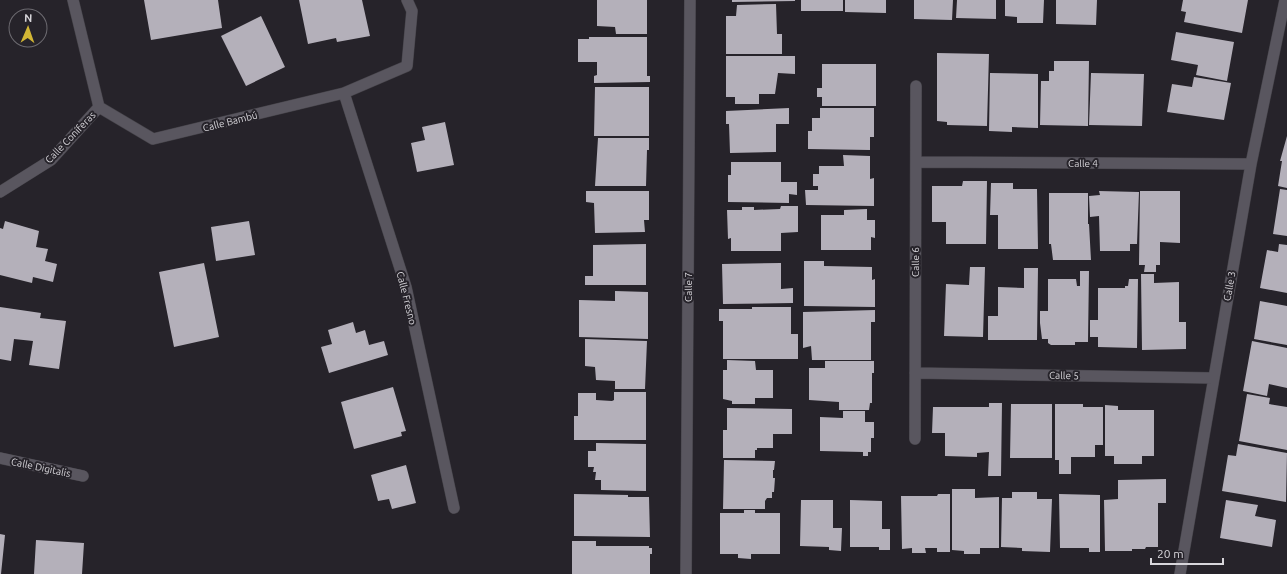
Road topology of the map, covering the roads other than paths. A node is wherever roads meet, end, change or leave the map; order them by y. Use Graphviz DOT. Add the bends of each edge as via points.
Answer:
graph roads {
  1 [pos="73,0"];
  2 [pos="407,0"];
  3 [pos="690,0"];
  4 [pos="1285,0"];
  5 [pos="916,86"];
  6 [pos="344,93"];
  7 [pos="99,107"];
  8 [pos="916,162"];
  9 [pos="1251,164"];
  10 [pos="0,192"];
  11 [pos="915,373"];
  12 [pos="1213,378"];
  13 [pos="915,439"];
  14 [pos="0,458"];
  15 [pos="83,476"];
  16 [pos="454,508"];
  17 [pos="686,574"];
  18 [pos="1180,574"];
  1 -- 7 [label="street"];
  2 -- 6 [label="street, Calle Bambú" via="412,11 407,66"];
  3 -- 17 [label="street, Calle 7"];
  4 -- 9 [label="street, Calle 3"];
  5 -- 8 [label="street, Calle 6"];
  6 -- 7 [label="street, Calle Bambú" via="154,139"];
  6 -- 16 [label="street, Calle Fresno" via="406,287"];
  7 -- 10 [label="street, Calle Coníferas" via="51,160"];
  8 -- 9 [label="street, Calle 4"];
  8 -- 11 [label="street, Calle 6"];
  9 -- 12 [label="street, Calle 3"];
  11 -- 12 [label="street, Calle 5"];
  11 -- 13 [label="street, Calle 6"];
  12 -- 18 [label="street, Calle 3"];
  14 -- 15 [label="street, Calle Digitalis"];
}
